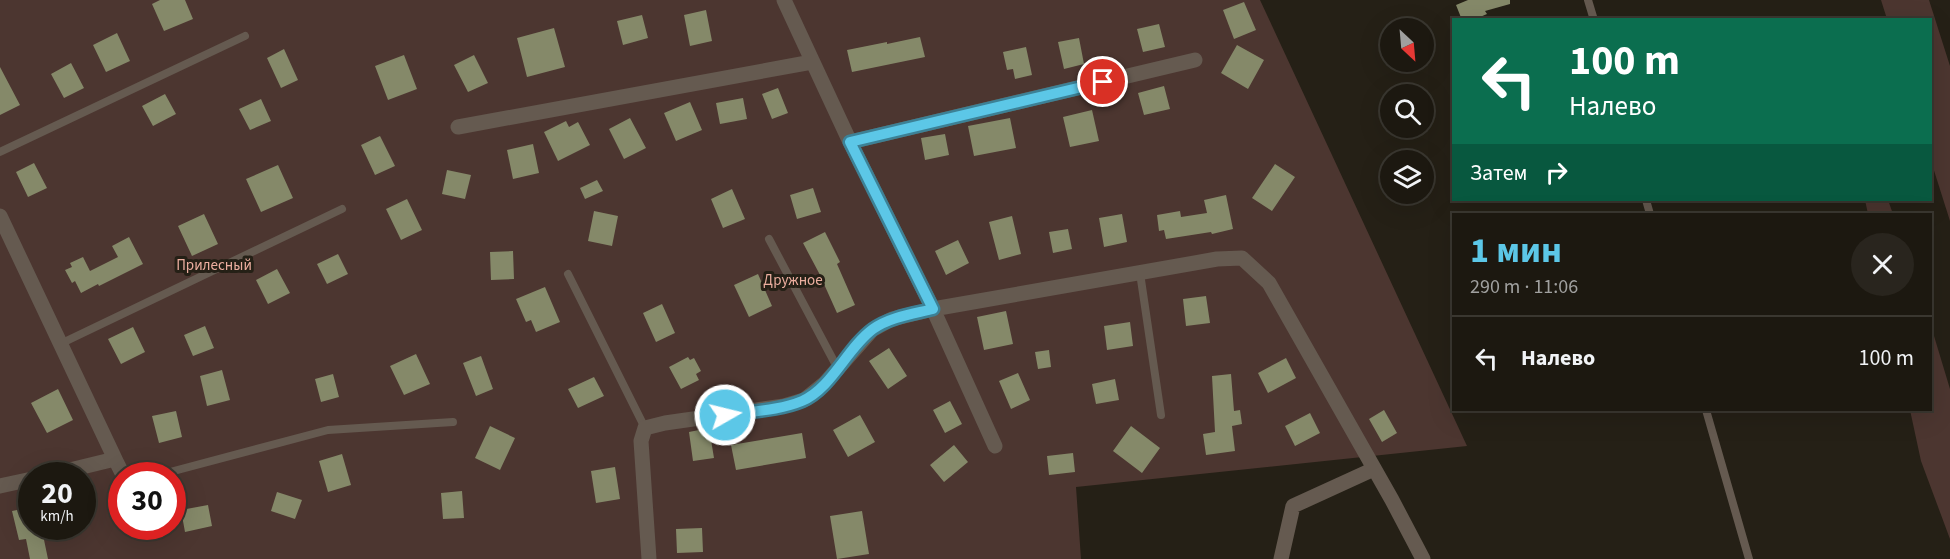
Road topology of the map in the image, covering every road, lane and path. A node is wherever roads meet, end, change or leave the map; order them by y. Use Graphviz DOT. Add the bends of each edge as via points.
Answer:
graph roads {
  1 [pos="784,0"];
  2 [pos="1588,0"];
  3 [pos="1593,18"];
  4 [pos="245,36"];
  5 [pos="1195,60"];
  6 [pos="812,62"];
  7 [pos="458,127"];
  8 [pos="850,142"];
  9 [pos="0,152"];
  10 [pos="342,208"];
  11 [pos="0,216"];
  12 [pos="769,239"];
  13 [pos="1140,273"];
  14 [pos="568,274"];
  15 [pos="933,309"];
  16 [pos="60,344"];
  17 [pos="838,369"];
  18 [pos="1706,411"];
  19 [pos="1161,415"];
  20 [pos="453,422"];
  21 [pos="645,428"];
  22 [pos="995,446"];
  23 [pos="115,459"];
  24 [pos="116,462"];
  25 [pos="96,464"];
  26 [pos="186,468"];
  27 [pos="1374,470"];
  28 [pos="18,482"];
  29 [pos="0,486"];
  30 [pos="649,559"];
  31 [pos="1281,559"];
  32 [pos="1423,559"];
  33 [pos="1749,559"];
  1 -- 6 [label="street"];
  2 -- 3 [label="lane"];
  4 -- 9 [label="lane"];
  5 -- 8 [label="street"];
  6 -- 7 [label="street"];
  6 -- 8 [label="street"];
  8 -- 15 [label="street"];
  10 -- 16 [label="lane"];
  11 -- 16 [label="street"];
  12 -- 17 [label="lane"];
  13 -- 15 [label="street"];
  13 -- 19 [label="lane"];
  13 -- 27 [label="street" via="1242,258 1269,283"];
  14 -- 21 [label="lane"];
  15 -- 17 [label="street" via="892,319 872,330"];
  15 -- 22 [label="street"];
  16 -- 23 [label="street"];
  17 -- 21 [label="street" via="804,400"];
  18 -- 33 [label="lane"];
  20 -- 26 [label="lane" via="328,430"];
  21 -- 30 [label="street" via="641,441"];
  23 -- 24 [label="street"];
  23 -- 25 [label="street"];
  27 -- 31 [label="street" via="1293,506"];
  27 -- 32 [label="street"];
  28 -- 29 [label="street"];
}
